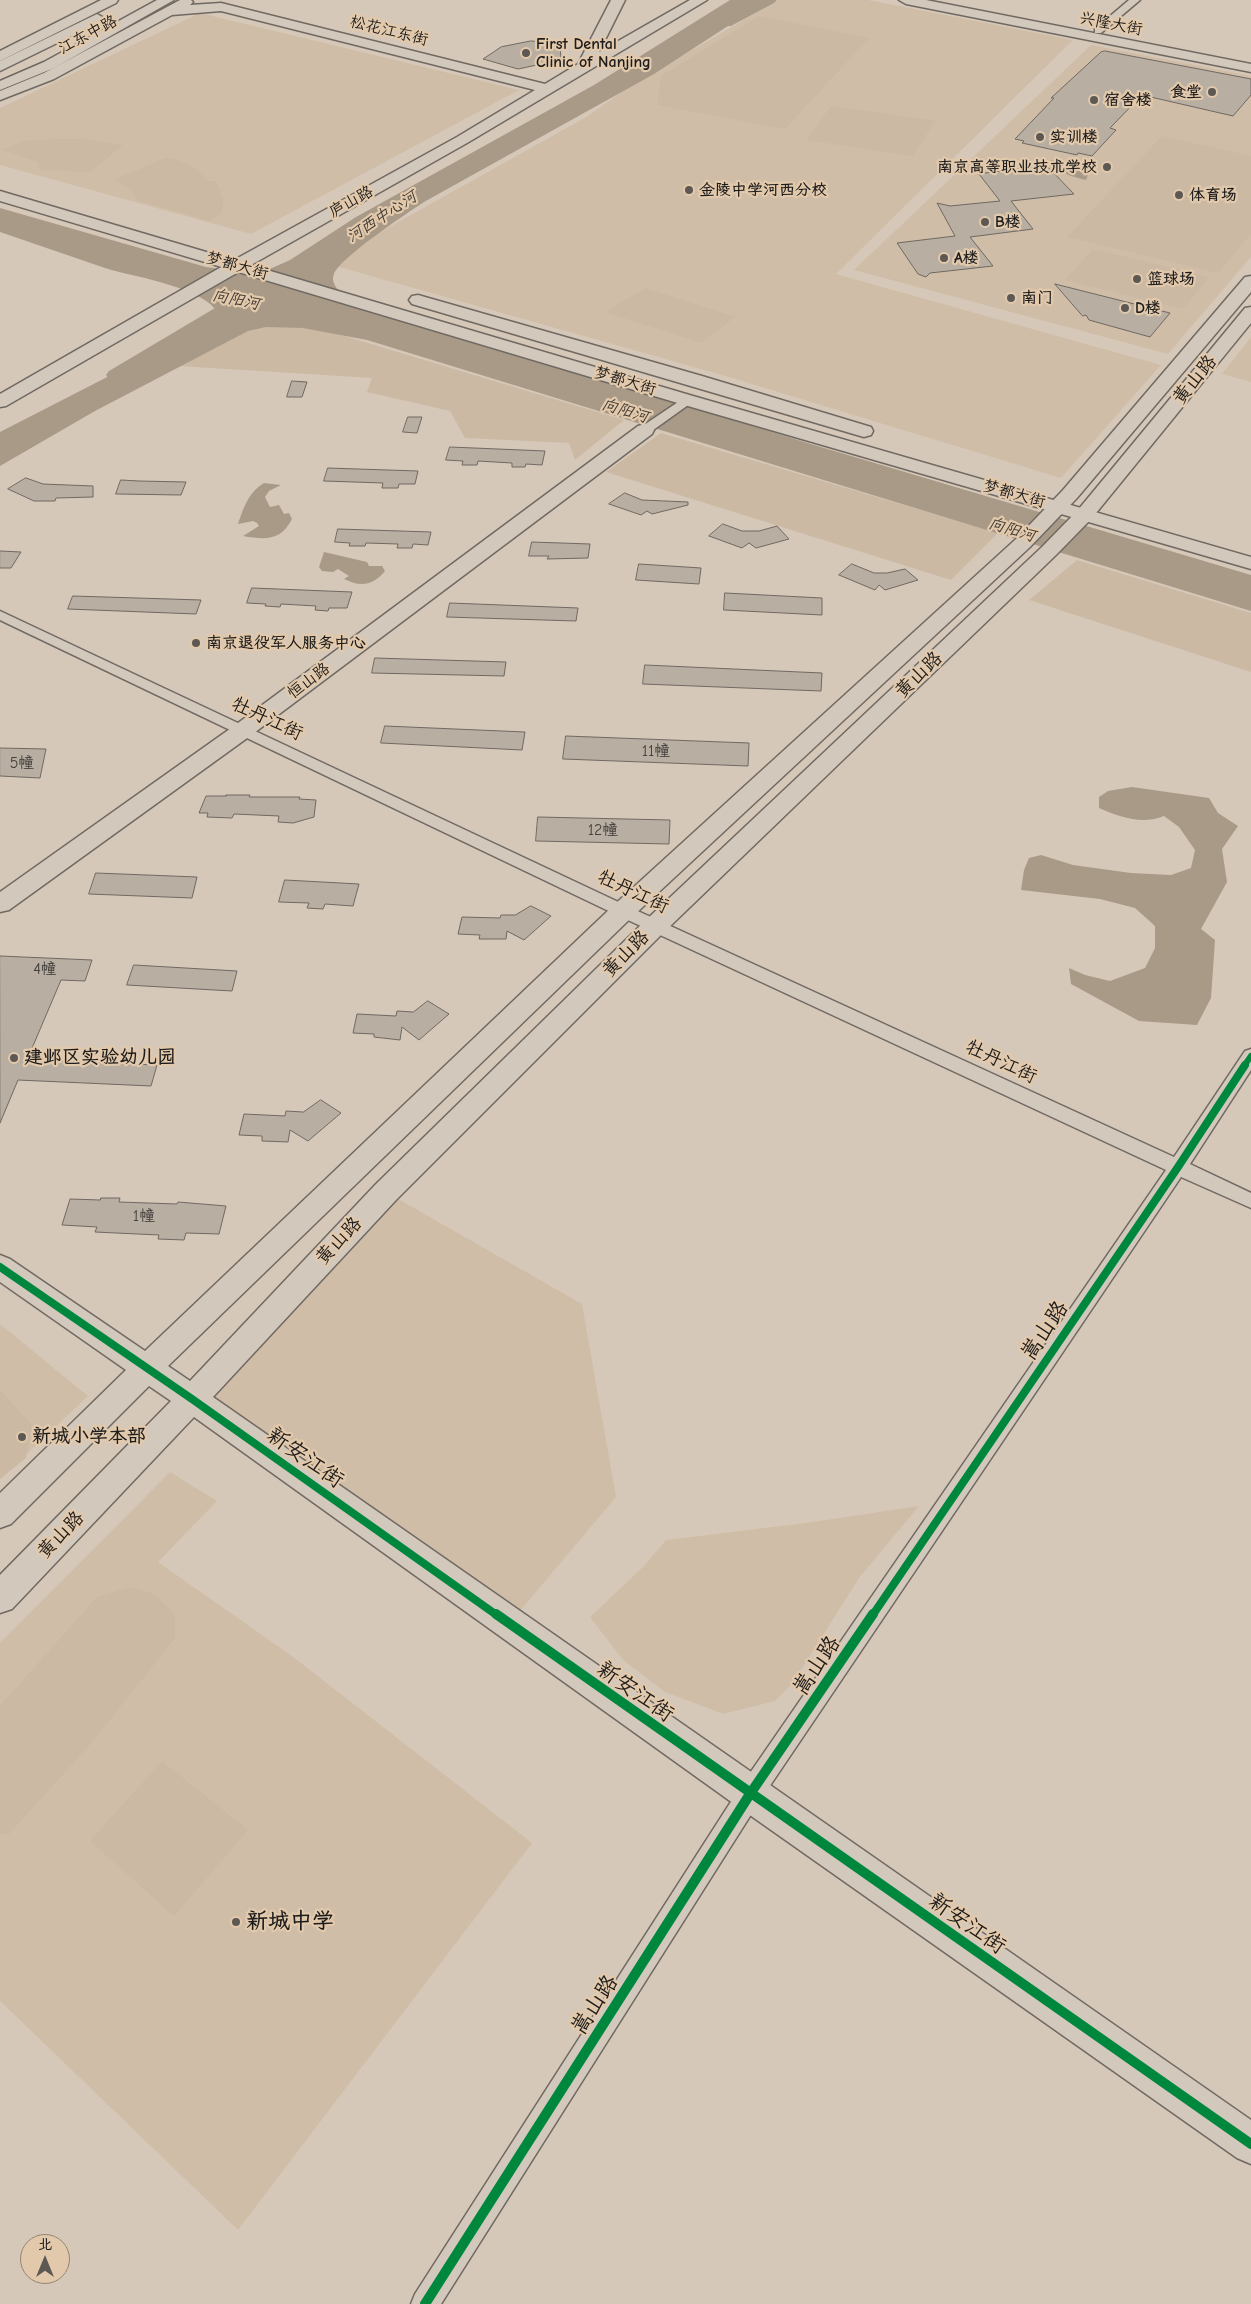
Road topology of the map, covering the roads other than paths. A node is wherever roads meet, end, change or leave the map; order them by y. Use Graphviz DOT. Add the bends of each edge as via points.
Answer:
graph roads {
  1 [pos="190,0"];
  2 [pos="618,0"];
  3 [pos="700,0"];
  4 [pos="906,0"];
  5 [pos="940,0"];
  6 [pos="1135,0"];
  7 [pos="113,2"];
  8 [pos="218,4"];
  9 [pos="169,6"];
  10 [pos="617,21"];
  11 [pos="649,28"];
  12 [pos="1098,31"];
  13 [pos="0,56"];
  14 [pos="1251,61"];
  15 [pos="584,67"];
  16 [pos="0,68"];
  17 [pos="1251,68"];
  18 [pos="0,86"];
  19 [pos="549,89"];
  20 [pos="0,96"];
  21 [pos="0,181"];
  22 [pos="0,196"];
  23 [pos="103,210"];
  24 [pos="233,247"];
  25 [pos="268,257"];
  26 [pos="235,270"];
  27 [pos="1251,281"];
  28 [pos="399,295"];
  29 [pos="1251,312"];
  30 [pos="687,400"];
  31 [pos="0,402"];
  32 [pos="653,423"];
  33 [pos="883,437"];
  34 [pos="920,448"];
  35 [pos="1064,500"];
  36 [pos="1090,508"];
  37 [pos="1044,539"];
  38 [pos="1251,547"];
  39 [pos="1251,563"];
  40 [pos="0,615"];
  41 [pos="242,731"];
  42 [pos="0,904"];
  43 [pos="624,911"];
  44 [pos="655,926"];
  45 [pos="1251,1056"];
  46 [pos="1178,1167"];
  47 [pos="1251,1201"];
  48 [pos="0,1267"];
  49 [pos="147,1368"];
  50 [pos="192,1399"];
  51 [pos="0,1514"];
  52 [pos="0,1598"];
  53 [pos="750,1794"];
  54 [pos="1251,2144"];
  55 [pos="425,2304"];
  1 -- 9 [label="main road, 江东中路"];
  2 -- 10 [label="main road"];
  3 -- 11 [label="main road, 庐山路"];
  4 -- 17 [label="main road, 兴隆大街"];
  5 -- 12 [label="main road, 兴隆大街"];
  6 -- 12 [label="street"];
  7 -- 13 [label="main road, 江东中路"];
  7 -- 16 [label="main road, 江东中路"];
  8 -- 9 [label="main road, 松花江东街"];
  8 -- 19 [label="main road, 松花江东街"];
  9 -- 18 [label="main road, 江东中路"];
  9 -- 20 [label="main road, 江东中路" via="49,76"];
  10 -- 11 [label="main road"];
  10 -- 15 [label="main road"];
  11 -- 15 [label="main road, 庐山路"];
  12 -- 14 [label="main road, 兴隆大街"];
  15 -- 19 [label="main road, 庐山路"];
  19 -- 25 [label="main road, 庐山路"];
  21 -- 23 [label="main road"];
  22 -- 26 [label="main road, 梦都大街"];
  24 -- 25 [label="main road, 梦都大街"];
  25 -- 26 [label="main road, 庐山路"];
  26 -- 30 [label="main road, 梦都大街" via="311,288"];
  26 -- 31 [label="main road, 庐山路"];
  27 -- 35 [label="main road, 黄山路"];
  28 -- 33 [label="main road, 梦都大街"];
  29 -- 36 [label="main road, 黄山路"];
  30 -- 32 [label="street, 恒山路"];
  30 -- 35 [label="main road, 梦都大街"];
  32 -- 41 [label="main road, 恒山路"];
  34 -- 35 [label="main road, 梦都大街"];
  35 -- 36 [label="main road, 梦都大街"];
  35 -- 37 [label="main road, 黄山路"];
  36 -- 37 [label="main road, 黄山路"];
  36 -- 38 [label="main road, 梦都大街"];
  36 -- 39 [label="main road, 梦都大街"];
  37 -- 43 [label="main road, 黄山路"];
  37 -- 44 [label="main road, 黄山路"];
  40 -- 41 [label="street, 牡丹江街"];
  41 -- 42 [label="main road, 恒山路"];
  41 -- 43 [label="street, 牡丹江街"];
  43 -- 44 [label="street, 牡丹江街"];
  43 -- 49 [label="main road, 黄山路"];
  44 -- 46 [label="street, 牡丹江街"];
  44 -- 50 [label="main road, 黄山路" via="386,1192"];
  45 -- 46 [label="street, 嵩山路"];
  46 -- 47 [label="street, 牡丹江街"];
  46 -- 53 [label="street, 嵩山路"];
  48 -- 49 [label="main road, 新安江街"];
  49 -- 50 [label="main road, 新安江街"];
  49 -- 51 [label="main road, 黄山路"];
  50 -- 52 [label="main road, 黄山路"];
  50 -- 53 [label="main road, 新安江街"];
  53 -- 54 [label="main road, 新安江街"];
  53 -- 55 [label="street, 嵩山路"];
}
